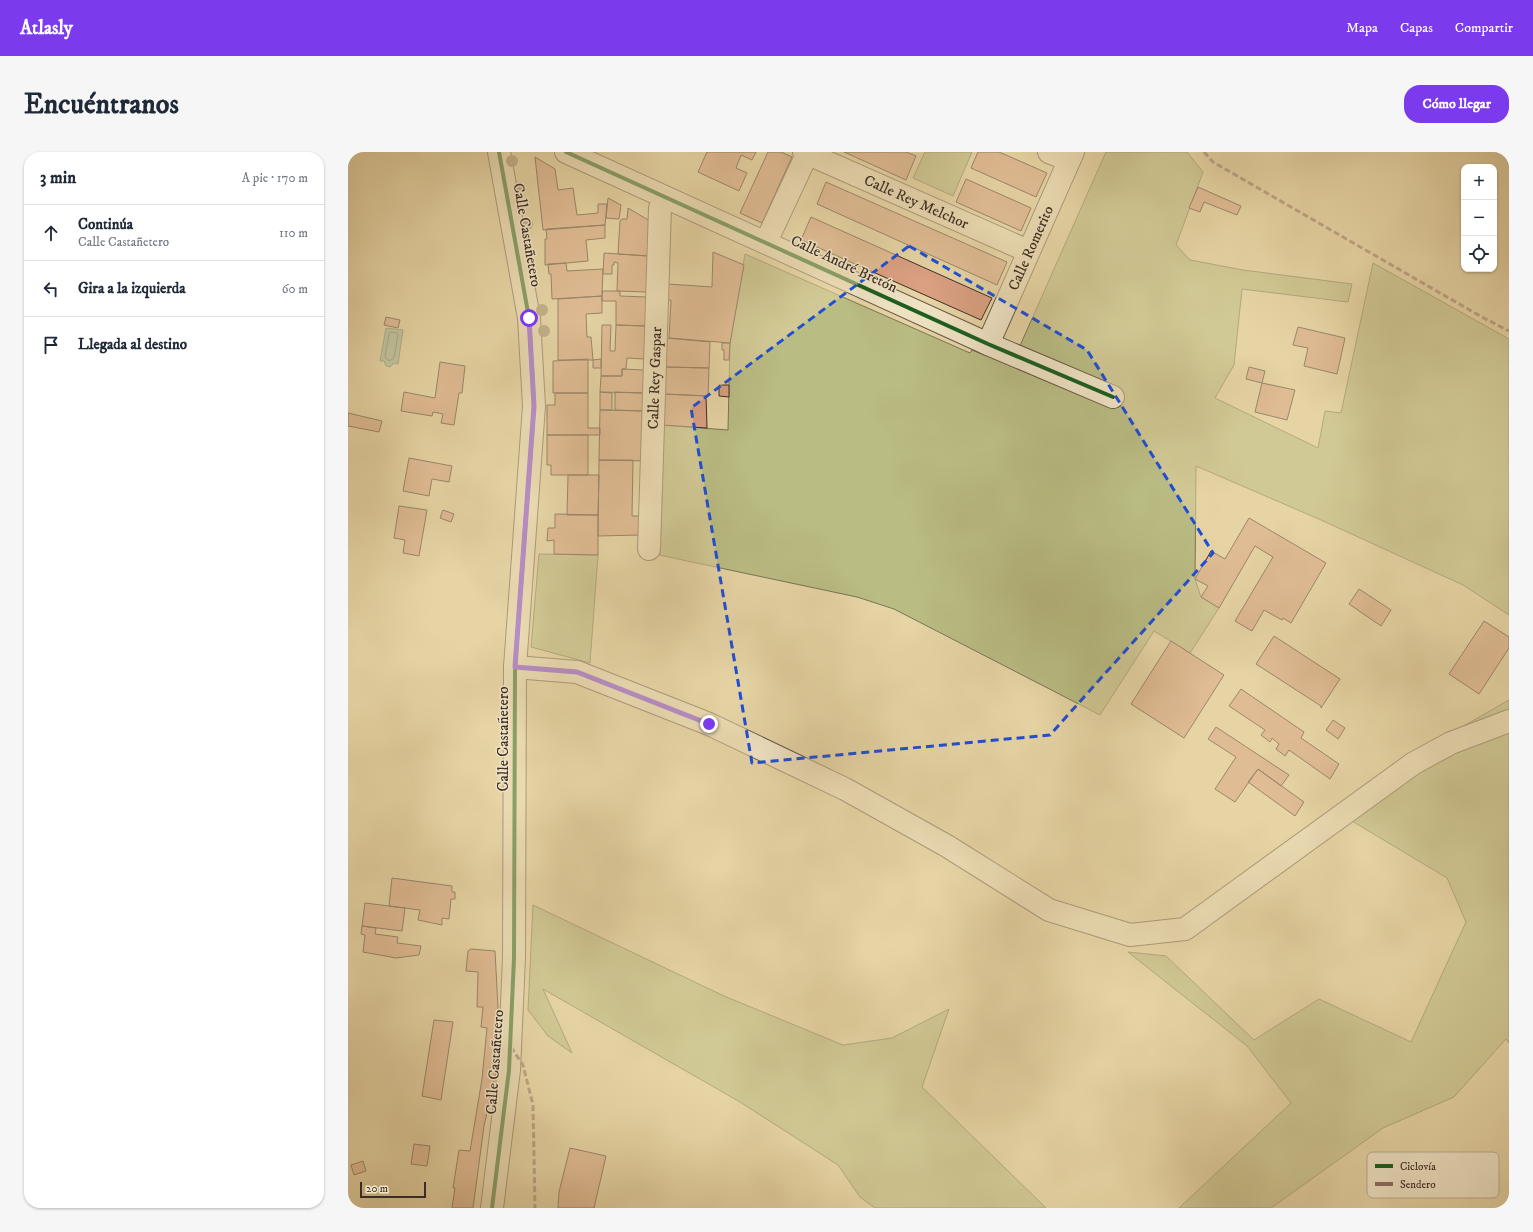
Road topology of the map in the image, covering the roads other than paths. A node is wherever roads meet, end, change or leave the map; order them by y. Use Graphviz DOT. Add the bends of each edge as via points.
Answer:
graph roads {
  1 [pos="499,152"];
  2 [pos="557,152"];
  3 [pos="566,152"];
  4 [pos="807,152"];
  5 [pos="1064,155"];
  6 [pos="660,208"];
  7 [pos="766,242"];
  8 [pos="1028,251"];
  9 [pos="988,344"];
  10 [pos="1113,397"];
  11 [pos="649,549"];
  12 [pos="515,667"];
  13 [pos="1509,721"];
  14 [pos="492,1208"];
  1 -- 12 [label="street, Calle Castañetero" via="529,318 534,406"];
  2 -- 6 [label="street, Calle André Bretón" via="593,176"];
  3 -- 7 [label="street, Calle André Bretón"];
  4 -- 7 [label="street"];
  4 -- 8 [label="street, Calle Rey Melchor"];
  5 -- 8 [label="street, Calle Romerito"];
  6 -- 7 [label="street, Calle André Bretón" via="735,238"];
  6 -- 11 [label="street, Calle Rey Gaspar"];
  7 -- 9 [label="street, Calle André Bretón"];
  8 -- 9 [label="street, Calle Romerito"];
  9 -- 10 [label="street, Calle André Bretón"];
  12 -- 13 [label="street" via="577,672 709,724 845,789 947,846 1049,910 1130,935 1185,928 1414,763 1450,743"];
  12 -- 14 [label="street, Calle Castañetero" via="514,958 510,1070"];
}
